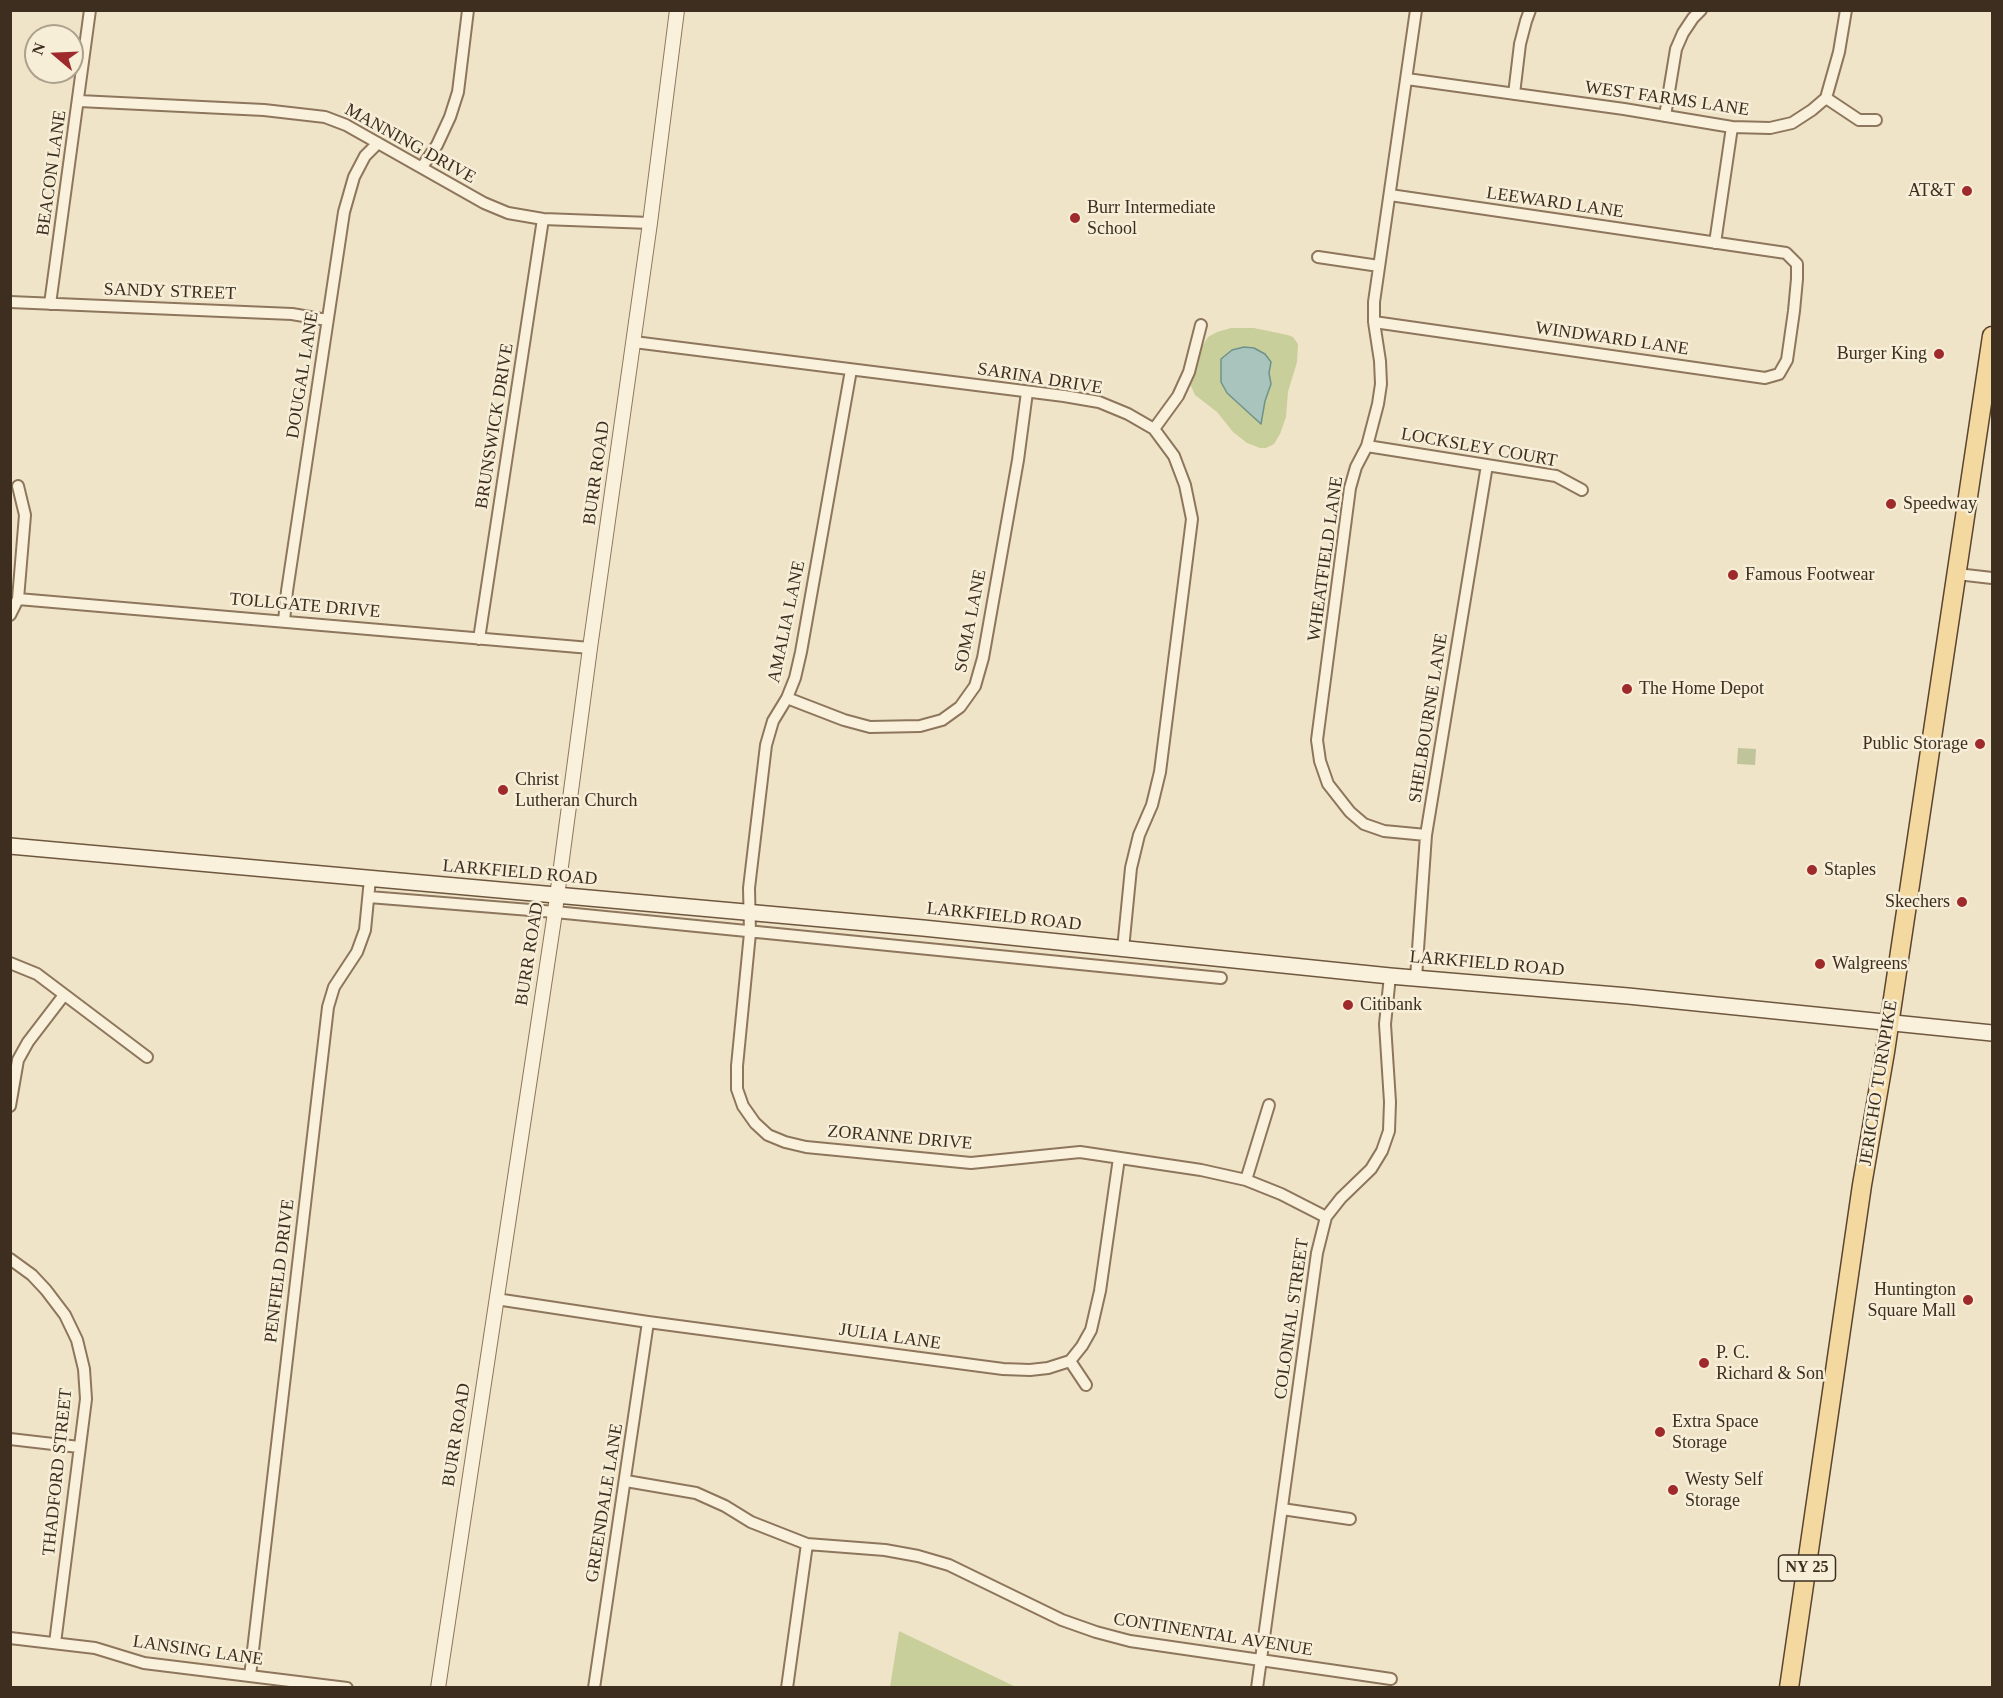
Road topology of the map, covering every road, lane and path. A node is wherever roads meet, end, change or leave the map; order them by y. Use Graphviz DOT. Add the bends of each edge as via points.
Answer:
graph roads {
  1 [pos="90,10"];
  2 [pos="468,10"];
  3 [pos="677,10"];
  4 [pos="1416,10"];
  5 [pos="1530,10"];
  6 [pos="1701,10"];
  7 [pos="1846,10"];
  8 [pos="1407,79"];
  9 [pos="1514,94"];
  10 [pos="1826,98"];
  11 [pos="79,101"];
  12 [pos="1665,116"];
  13 [pos="1876,120"];
  14 [pos="1732,127"];
  15 [pos="378,143"];
  16 [pos="422,167"];
  17 [pos="1390,195"];
  18 [pos="543,219"];
  19 [pos="650,223"];
  20 [pos="1715,243"];
  21 [pos="1318,257"];
  22 [pos="1379,266"];
  23 [pos="10,302"];
  24 [pos="50,304"];
  25 [pos="1794,311"];
  26 [pos="327,320"];
  27 [pos="1374,322"];
  28 [pos="1201,325"];
  29 [pos="1992,336"];
  30 [pos="634,342"];
  31 [pos="851,370"];
  32 [pos="1027,392"];
  33 [pos="1154,429"];
  34 [pos="1367,446"];
  35 [pos="1487,465"];
  36 [pos="18,486"];
  37 [pos="1582,490"];
  38 [pos="1957,574"];
  39 [pos="1992,578"];
  40 [pos="18,599"];
  41 [pos="10,615"];
  42 [pos="284,621"];
  43 [pos="479,639"];
  44 [pos="590,648"];
  45 [pos="787,698"];
  46 [pos="1426,835"];
  47 [pos="10,846"];
  48 [pos="370,879"];
  49 [pos="557,896"];
  50 [pos="369,897"];
  51 [pos="555,912"];
  52 [pos="750,913"];
  53 [pos="750,933"];
  54 [pos="1123,949"];
  55 [pos="10,963"];
  56 [pos="1390,976"];
  57 [pos="1221,978"];
  58 [pos="1416,978"];
  59 [pos="64,995"];
  60 [pos="1889,1023"];
  61 [pos="1992,1033"];
  62 [pos="147,1057"];
  63 [pos="10,1106"];
  64 [pos="1269,1106"];
  65 [pos="1119,1158"];
  66 [pos="1246,1180"];
  67 [pos="1326,1217"];
  68 [pos="10,1259"];
  69 [pos="496,1299"];
  70 [pos="648,1322"];
  71 [pos="1070,1361"];
  72 [pos="1086,1385"];
  73 [pos="10,1439"];
  74 [pos="79,1447"];
  75 [pos="626,1481"];
  76 [pos="1282,1509"];
  77 [pos="1350,1519"];
  78 [pos="807,1544"];
  79 [pos="10,1638"];
  80 [pos="55,1643"];
  81 [pos="1261,1660"];
  82 [pos="250,1676"];
  83 [pos="1392,1679"];
  84 [pos="347,1688"];
  85 [pos="438,1688"];
  86 [pos="594,1688"];
  87 [pos="787,1688"];
  88 [pos="1257,1688"];
  89 [pos="1789,1688"];
  1 -- 11 [label="street, BEACON LANE"];
  2 -- 16 [label="street" via="458,92 437,145"];
  3 -- 19 [label="street, BURR ROAD"];
  4 -- 8 [label="street, WHEATFIELD LANE"];
  5 -- 9 [label="street" via="1520,44"];
  6 -- 12 [label="street" via="1676,49"];
  7 -- 10 [label="street"];
  8 -- 9 [label="street, WEST FARMS LANE"];
  8 -- 17 [label="street, WHEATFIELD LANE"];
  9 -- 12 [label="street, WEST FARMS LANE"];
  10 -- 13 [label="street" via="1859,120"];
  10 -- 14 [label="street, WEST FARMS LANE" via="1792,123 1770,128"];
  11 -- 15 [label="street, MANNING DRIVE" via="298,113 325,117"];
  11 -- 24 [label="street, BEACON LANE"];
  12 -- 14 [label="street, WEST FARMS LANE"];
  14 -- 20 [label="street"];
  15 -- 16 [label="street, MANNING DRIVE"];
  15 -- 26 [label="street, DOUGAL LANE" via="365,156 354,177 344,212"];
  16 -- 18 [label="street, MANNING DRIVE" via="484,203 508,213"];
  17 -- 20 [label="street, LEEWARD LANE"];
  17 -- 22 [label="street, WHEATFIELD LANE"];
  18 -- 19 [label="street, MANNING DRIVE"];
  18 -- 43 [label="street, BRUNSWICK DRIVE"];
  19 -- 30 [label="street, BURR ROAD"];
  20 -- 25 [label="street, LEEWARD LANE" via="1786,253 1797,264"];
  21 -- 22 [label="street"];
  22 -- 27 [label="street, WHEATFIELD LANE"];
  23 -- 24 [label="street, SANDY STREET"];
  24 -- 26 [label="street, SANDY STREET" via="292,314"];
  25 -- 27 [label="street, WINDWARD LANE" via="1787,360 1779,374 1765,378"];
  26 -- 42 [label="street, DOUGAL LANE"];
  27 -- 34 [label="street, WHEATFIELD LANE" via="1381,384"];
  28 -- 33 [label="street" via="1182,388"];
  29 -- 38 [label="main road, JERICHO TURNPIKE / NY 25"];
  30 -- 31 [label="street, SARINA DRIVE"];
  30 -- 44 [label="street, BURR ROAD"];
  31 -- 32 [label="street, SARINA DRIVE"];
  31 -- 45 [label="street, AMALIA LANE" via="801,652"];
  32 -- 33 [label="street, SARINA DRIVE" via="1099,402"];
  32 -- 45 [label="street, SOMA LANE" via="983,658 975,686 960,707 942,720 920,726 870,728"];
  33 -- 54 [label="street, SARINA DRIVE" via="1174,456 1192,519 1160,772 1131,868"];
  34 -- 35 [label="street, LOCKSLEY COURT"];
  34 -- 46 [label="street, WHEATFIELD LANE" via="1350,488 1317,740 1320,761 1339,800 1364,824 1384,831"];
  35 -- 37 [label="street, LOCKSLEY COURT" via="1556,476"];
  35 -- 46 [label="street, SHELBOURNE LANE"];
  36 -- 40 [label="street" via="25,515"];
  38 -- 39 [label="street"];
  38 -- 60 [label="main road, JERICHO TURNPIKE / NY 25"];
  40 -- 41 [label="street"];
  40 -- 42 [label="street, TOLLGATE DRIVE"];
  42 -- 43 [label="street, TOLLGATE DRIVE"];
  43 -- 44 [label="street, TOLLGATE DRIVE"];
  44 -- 49 [label="street, BURR ROAD"];
  45 -- 52 [label="street, AMALIA LANE" via="766,745 749,888"];
  46 -- 58 [label="street, SHELBOURNE LANE"];
  47 -- 48 [label="main road, LARKFIELD ROAD"];
  48 -- 49 [label="main road, LARKFIELD ROAD"];
  48 -- 50 [label="street, PENFIELD DRIVE"];
  49 -- 51 [label="street, BURR ROAD"];
  49 -- 52 [label="main road, LARKFIELD ROAD"];
  50 -- 51 [label="street, LARKFIELD ROAD"];
  50 -- 82 [label="street, PENFIELD DRIVE" via="365,930 357,952 334,987 328,1007"];
  51 -- 53 [label="street, LARKFIELD ROAD"];
  51 -- 69 [label="street, BURR ROAD"];
  52 -- 53 [label="street, ZORANNE DRIVE"];
  52 -- 54 [label="main road, LARKFIELD ROAD"];
  53 -- 57 [label="street, LARKFIELD ROAD"];
  53 -- 65 [label="street, ZORANNE DRIVE" via="737,1089 754,1123 768,1136 806,1147 971,1163 1080,1152"];
  54 -- 56 [label="main road, LARKFIELD ROAD"];
  55 -- 59 [label="street" via="38,974"];
  56 -- 58 [label="main road, LARKFIELD ROAD"];
  56 -- 67 [label="street, COLONIAL STREET" via="1385,1024 1389,1131 1371,1169"];
  58 -- 60 [label="main road, LARKFIELD ROAD"];
  59 -- 62 [label="street"];
  59 -- 63 [label="street" via="18,1060"];
  60 -- 61 [label="main road, LARKFIELD ROAD"];
  60 -- 89 [label="main road, JERICHO TURNPIKE / NY 25"];
  64 -- 66 [label="street"];
  65 -- 66 [label="street, ZORANNE DRIVE"];
  65 -- 71 [label="street" via="1091,1330"];
  66 -- 67 [label="street, ZORANNE DRIVE"];
  67 -- 76 [label="street, COLONIAL STREET" via="1317,1253"];
  68 -- 74 [label="street, THADFORD STREET" via="46,1290 77,1340 86,1399"];
  69 -- 70 [label="street, JULIA LANE"];
  69 -- 85 [label="street, BURR ROAD"];
  70 -- 71 [label="street, JULIA LANE" via="1003,1369 1030,1370"];
  70 -- 75 [label="street, GREENDALE LANE"];
  71 -- 72 [label="street"];
  73 -- 74 [label="street"];
  74 -- 80 [label="street, THADFORD STREET"];
  75 -- 78 [label="street, CONTINENTAL AVENUE" via="696,1493 751,1522"];
  75 -- 86 [label="street, GREENDALE LANE"];
  76 -- 77 [label="street"];
  76 -- 81 [label="street, COLONIAL STREET"];
  78 -- 81 [label="street, CONTINENTAL AVENUE" via="918,1556 949,1565 1062,1620 1096,1632 1130,1641"];
  78 -- 87 [label="street"];
  79 -- 80 [label="street, LANSING LANE"];
  80 -- 82 [label="street, LANSING LANE" via="95,1648 144,1663"];
  81 -- 83 [label="street, CONTINENTAL AVENUE"];
  81 -- 88 [label="street, COLONIAL STREET"];
  82 -- 84 [label="street, LANSING LANE"];
}
